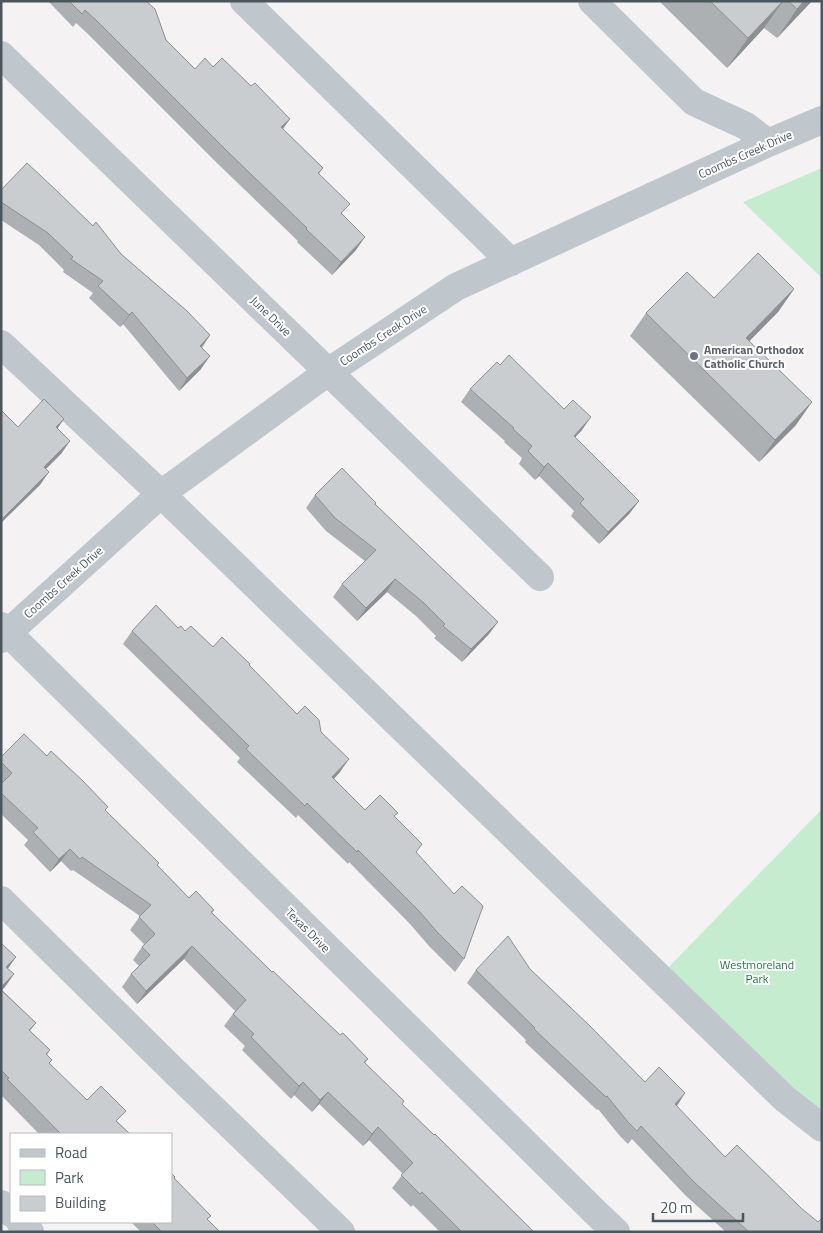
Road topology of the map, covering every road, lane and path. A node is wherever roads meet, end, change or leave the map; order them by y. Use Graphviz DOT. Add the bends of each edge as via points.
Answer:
graph roads {
  1 [pos="244,1"];
  2 [pos="592,1"];
  3 [pos="1,55"];
  4 [pos="822,120"];
  5 [pos="768,143"];
  6 [pos="511,262"];
  7 [pos="1,344"];
  8 [pos="328,372"];
  9 [pos="161,494"];
  10 [pos="540,577"];
  11 [pos="3,633"];
  12 [pos="1,900"];
  13 [pos="822,1128"];
  14 [pos="1,1204"];
  15 [pos="10,1213"];
  16 [pos="21,1223"];
  17 [pos="30,1232"];
  18 [pos="341,1232"];
  19 [pos="616,1232"];
  1 -- 6 [label="street"];
  2 -- 5 [label="street" via="694,102 746,126"];
  3 -- 8 [label="street, June Drive"];
  4 -- 5 [label="street, Coombs Creek Drive"];
  5 -- 6 [label="street, Coombs Creek Drive"];
  6 -- 8 [label="street, Coombs Creek Drive" via="456,288"];
  7 -- 9 [label="street"];
  8 -- 9 [label="street, Coombs Creek Drive"];
  8 -- 10 [label="street, June Drive"];
  9 -- 11 [label="street, Coombs Creek Drive"];
  9 -- 13 [label="street" via="785,1099"];
  11 -- 19 [label="street, Texas Drive"];
  12 -- 18 [label="street"];
  14 -- 15 [label="street"];
  16 -- 17 [label="street"];
}
